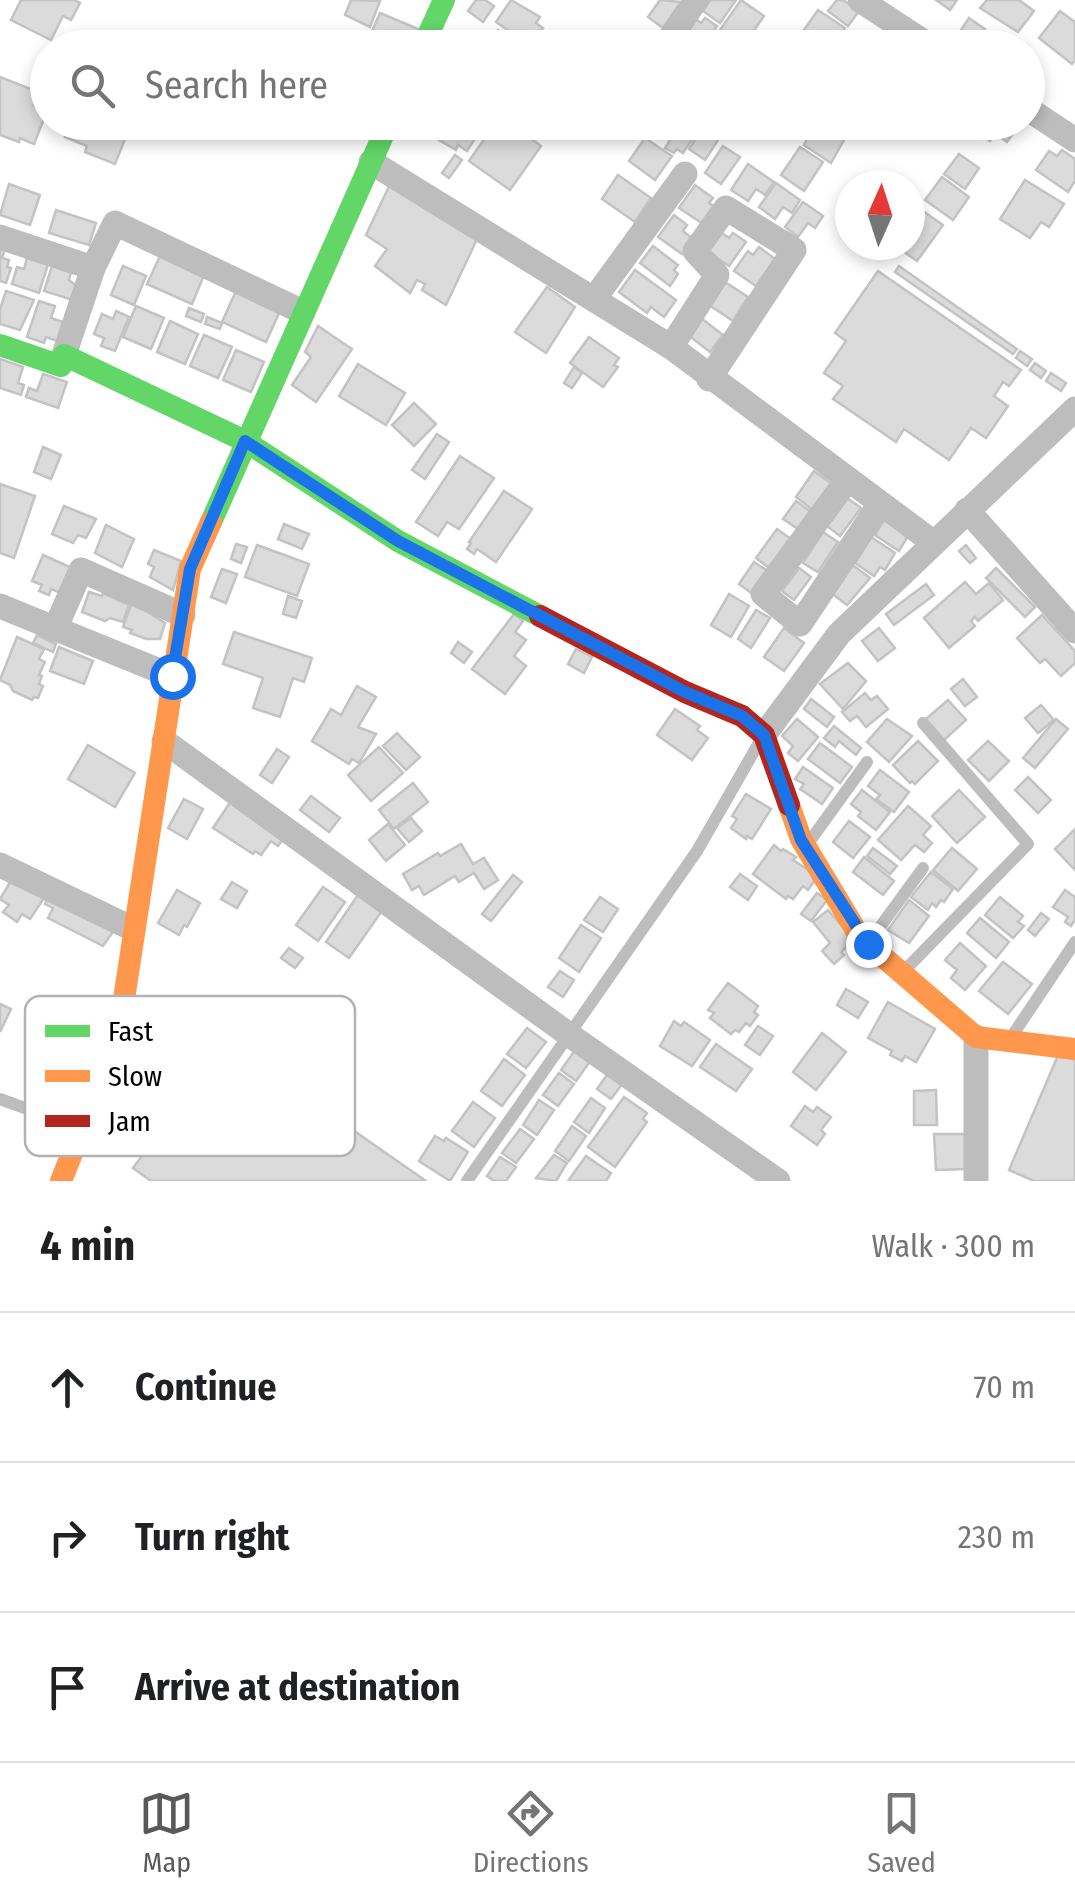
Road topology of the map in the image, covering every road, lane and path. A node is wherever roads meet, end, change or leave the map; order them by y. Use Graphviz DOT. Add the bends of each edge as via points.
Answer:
graph roads {
  1 [pos="444,0"];
  2 [pos="696,0"];
  3 [pos="860,0"];
  4 [pos="430,30"];
  5 [pos="676,30"];
  6 [pos="906,30"];
  7 [pos="1045,120"];
  8 [pos="381,140"];
  9 [pos="1075,140"];
  10 [pos="371,162"];
  11 [pos="684,174"];
  12 [pos="0,237"];
  13 [pos="93,268"];
  14 [pos="594,299"];
  15 [pos="303,312"];
  16 [pos="0,345"];
  17 [pos="671,347"];
  18 [pos="64,355"];
  19 [pos="709,378"];
  20 [pos="1075,409"];
  21 [pos="245,441"];
  22 [pos="848,480"];
  23 [pos="880,504"];
  24 [pos="967,510"];
  25 [pos="934,543"];
  26 [pos="0,606"];
  27 [pos="182,615"];
  28 [pos="55,629"];
  29 [pos="1075,631"];
  30 [pos="172,676"];
  31 [pos="922,723"];
  32 [pos="764,735"];
  33 [pos="164,741"];
  34 [pos="867,762"];
  35 [pos="806,846"];
  36 [pos="0,865"];
  37 [pos="924,868"];
  38 [pos="133,929"];
  39 [pos="1075,942"];
  40 [pos="868,944"];
  41 [pos="902,974"];
  42 [pos="124,996"];
  43 [pos="568,1034"];
  44 [pos="976,1037"];
  45 [pos="1009,1041"];
  46 [pos="1075,1050"];
  47 [pos="0,1099"];
  48 [pos="25,1108"];
  49 [pos="467,1181"];
  50 [pos="778,1181"];
  51 [pos="976,1181"];
  1 -- 4 [label="street"];
  2 -- 5 [label="street"];
  3 -- 6 [label="street"];
  7 -- 9 [label="street"];
  8 -- 10 [label="street"];
  10 -- 14 [label="street"];
  10 -- 15 [label="street"];
  11 -- 14 [label="street"];
  12 -- 13 [label="street"];
  13 -- 15 [label="street" via="115,223"];
  13 -- 18 [label="street"];
  14 -- 17 [label="street"];
  15 -- 21 [label="street"];
  16 -- 18 [label="street" via="60,366"];
  17 -- 19 [label="street"];
  17 -- 19 [label="street" via="717,276 695,251 726,208 794,250"];
  18 -- 21 [label="street"];
  19 -- 22 [label="street"];
  20 -- 24 [label="street"];
  21 -- 27 [label="street" via="190,569"];
  21 -- 32 [label="street" via="398,541 742,716"];
  22 -- 23 [label="street"];
  22 -- 23 [label="street" via="763,594 800,624"];
  23 -- 25 [label="street"];
  24 -- 25 [label="street"];
  24 -- 29 [label="street"];
  25 -- 32 [label="street" via="840,634"];
  26 -- 28 [label="street"];
  27 -- 28 [label="street" via="81,570"];
  27 -- 30 [label="street"];
  28 -- 30 [label="street"];
  30 -- 33 [label="street"];
  31 -- 41 [label="lane" via="1028,844"];
  32 -- 35 [label="street"];
  32 -- 43 [label="lane" via="697,850"];
  33 -- 38 [label="street"];
  33 -- 43 [label="street"];
  34 -- 35 [label="lane"];
  35 -- 40 [label="street"];
  36 -- 38 [label="street"];
  37 -- 40 [label="lane"];
  38 -- 42 [label="street"];
  39 -- 45 [label="lane"];
  40 -- 41 [label="street"];
  41 -- 44 [label="street"];
  43 -- 49 [label="lane"];
  43 -- 50 [label="street"];
  44 -- 45 [label="street"];
  44 -- 51 [label="street"];
  45 -- 46 [label="street"];
  47 -- 48 [label="lane"];
}
